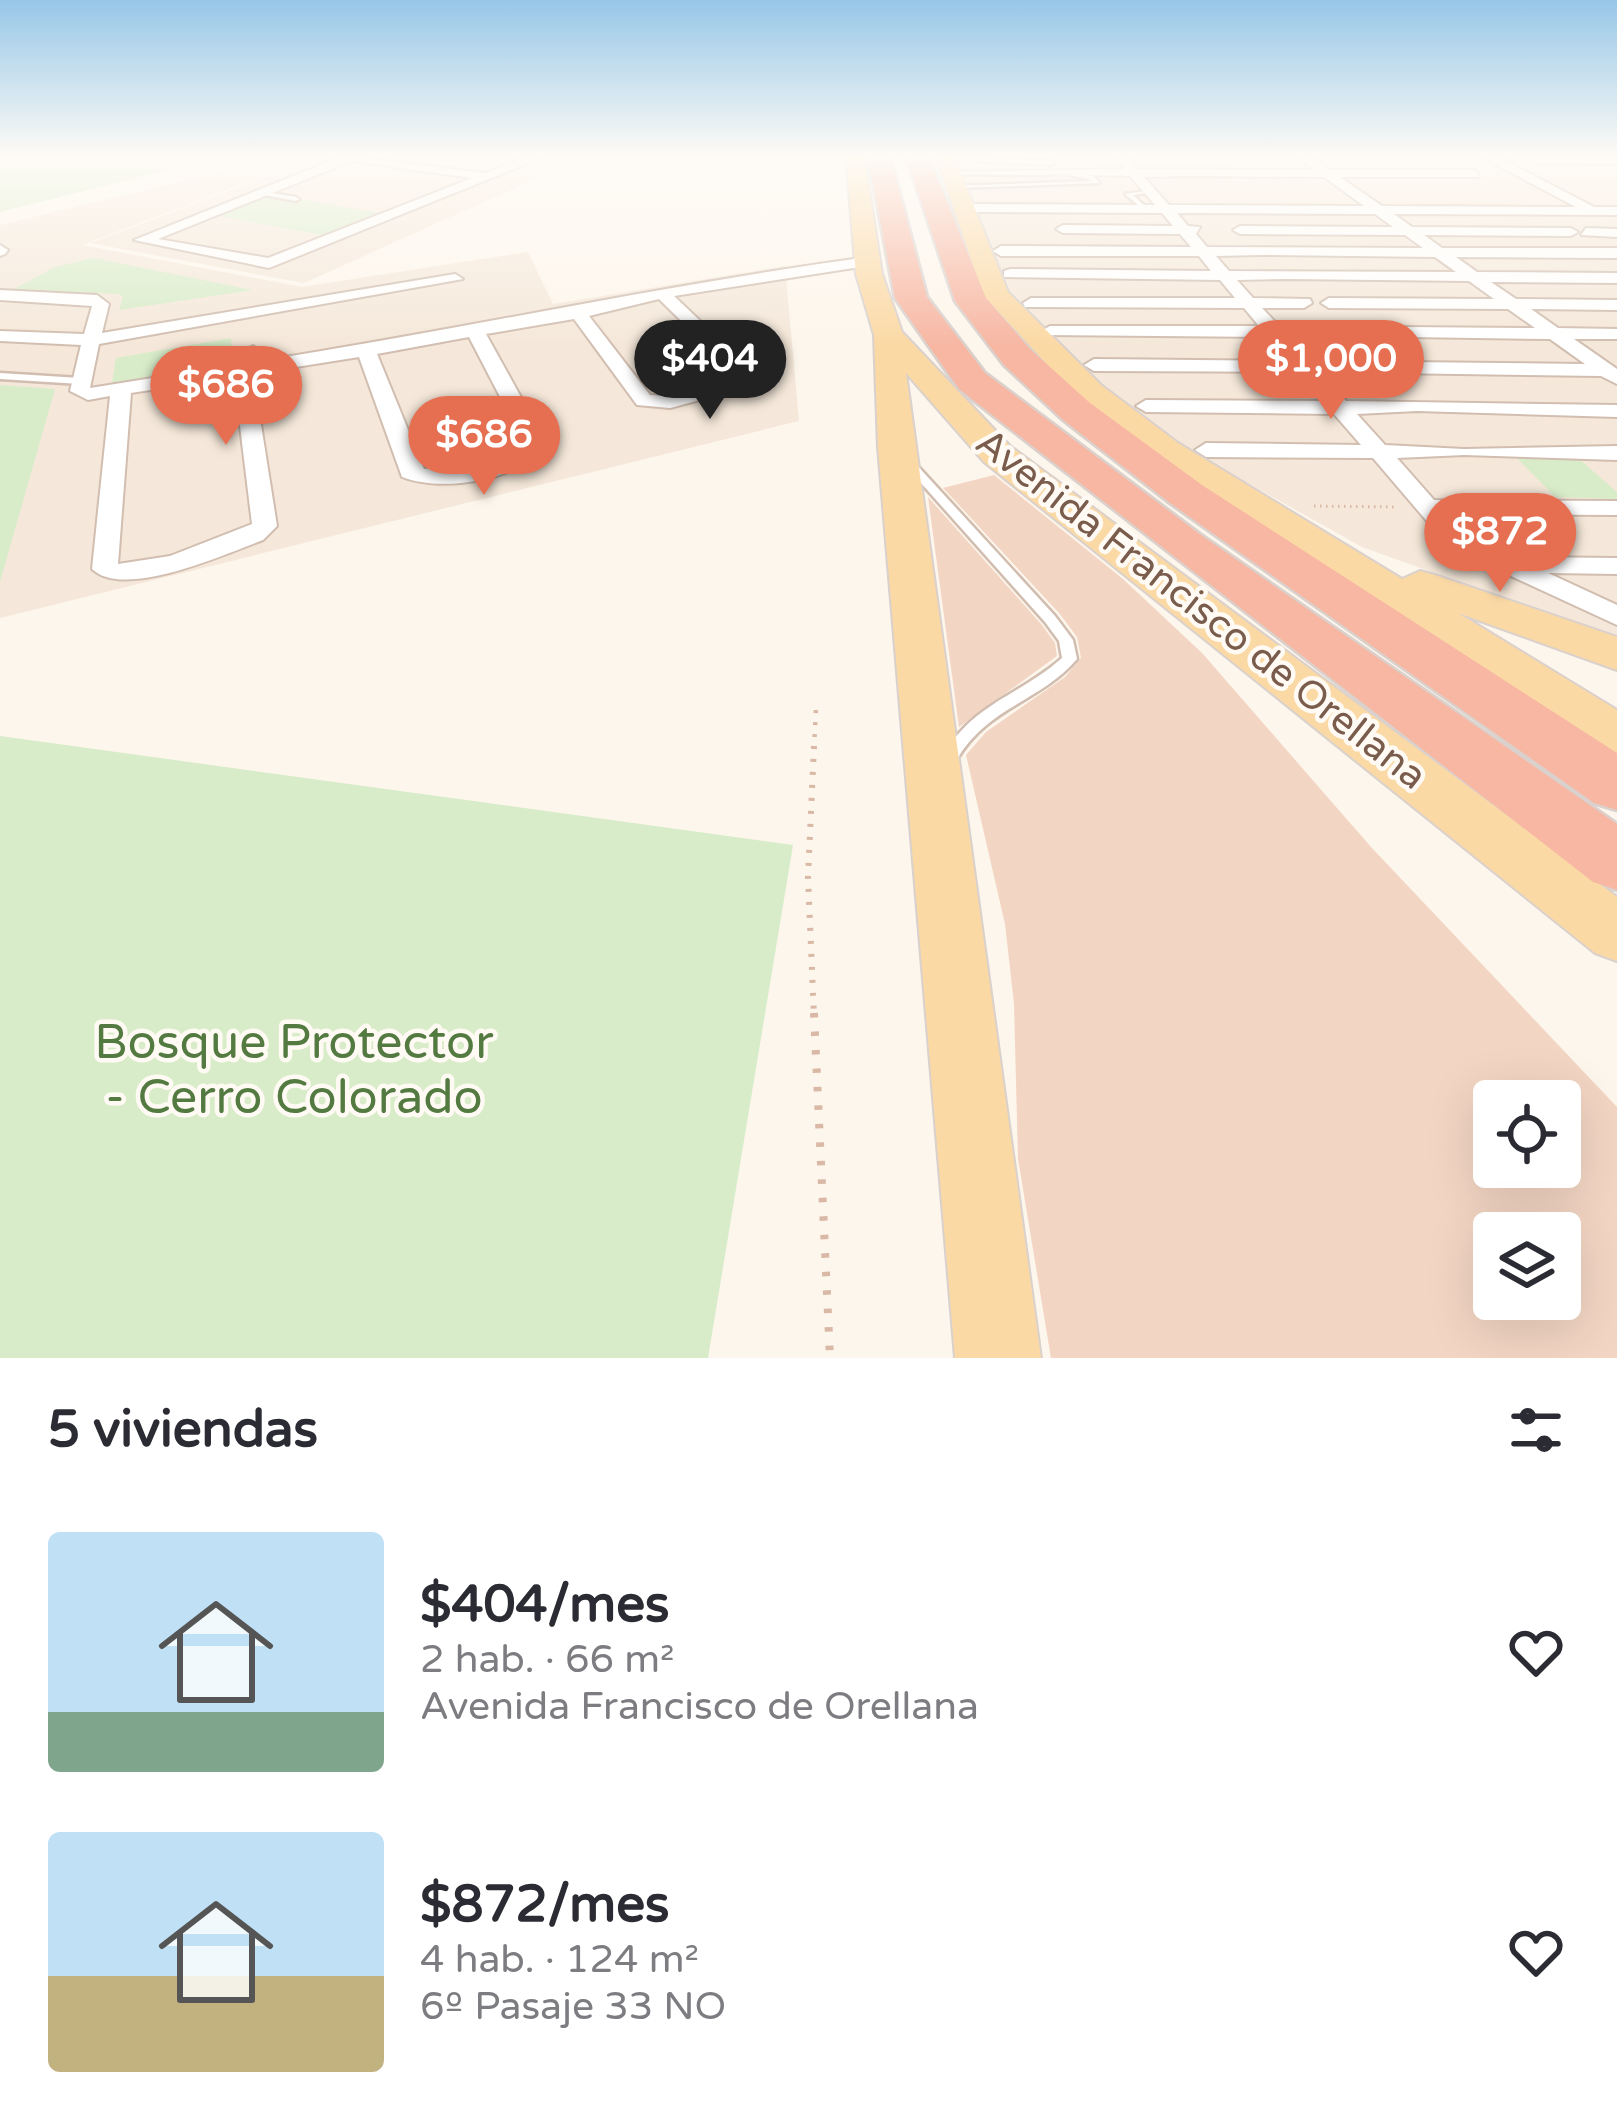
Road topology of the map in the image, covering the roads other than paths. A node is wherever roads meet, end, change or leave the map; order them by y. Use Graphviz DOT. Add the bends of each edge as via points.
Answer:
graph roads {
  1 [pos="189,219"];
  2 [pos="381,219"];
  3 [pos="862,219"];
  4 [pos="893,219"];
  5 [pos="956,219"];
  6 [pos="966,219"];
  7 [pos="1175,219"];
  8 [pos="1393,219"];
  9 [pos="1617,228"];
  10 [pos="1036,229"];
  11 [pos="1184,230"];
  12 [pos="1207,230"];
  13 [pos="1240,230"];
  14 [pos="1409,231"];
  15 [pos="1001,250"];
  16 [pos="1202,252"];
  17 [pos="1440,253"];
  18 [pos="1617,254"];
  19 [pos="868,268"];
  20 [pos="1010,274"];
  21 [pos="1222,275"];
  22 [pos="1473,277"];
  23 [pos="455,278"];
  24 [pos="1617,278"];
  25 [pos="671,293"];
  26 [pos="0,295"];
  27 [pos="1329,302"];
  28 [pos="1031,303"];
  29 [pos="1304,303"];
  30 [pos="1248,304"];
  31 [pos="1617,305"];
  32 [pos="1515,306"];
  33 [pos="578,313"];
  34 [pos="1050,331"];
  35 [pos="1272,332"];
  36 [pos="464,333"];
  37 [pos="1553,334"];
  38 [pos="1617,334"];
  39 [pos="888,335"];
  40 [pos="0,336"];
  41 [pos="93,340"];
  42 [pos="366,350"];
  43 [pos="1094,365"];
  44 [pos="1304,367"];
  45 [pos="243,368"];
  46 [pos="1613,372"];
  47 [pos="0,376"];
  48 [pos="80,381"];
  49 [pos="121,390"];
  50 [pos="1146,406"];
  51 [pos="1340,409"];
  52 [pos="1617,411"];
  53 [pos="896,448"];
  54 [pos="1206,450"];
  55 [pos="1378,452"];
  56 [pos="1617,453"];
  57 [pos="1428,507"];
  58 [pos="1617,508"];
  59 [pos="1284,510"];
  60 [pos="1508,565"];
  61 [pos="1617,566"];
  62 [pos="1617,616"];
  63 [pos="1617,654"];
  64 [pos="1617,734"];
  65 [pos="1617,785"];
  66 [pos="938,794"];
  67 [pos="1617,861"];
  68 [pos="1617,933"];
  69 [pos="998,1358"];
  1 -- 2 [label="street" via="142,243 269,263"];
  3 -- 19 [label="main road, Avenida Francisco de Orellana"];
  4 -- 67 [label="highway, Avenida Francisco de Orellana" via="911,298 972,381"];
  5 -- 65 [label="highway, Avenida Francisco de Orellana" via="971,301 1076,411"];
  6 -- 59 [label="main road" via="996,295 1090,392 1166,450"];
  7 -- 11 [label="street"];
  8 -- 14 [label="street"];
  9 -- 14 [label="street"];
  10 -- 11 [label="street"];
  11 -- 12 [label="street"];
  11 -- 16 [label="street"];
  13 -- 14 [label="street"];
  14 -- 17 [label="street"];
  15 -- 16 [label="street"];
  16 -- 17 [label="street"];
  16 -- 21 [label="street"];
  17 -- 18 [label="street"];
  17 -- 22 [label="street"];
  19 -- 25 [label="street" via="828,267"];
  19 -- 39 [label="main road, Avenida Francisco de Orellana"];
  20 -- 21 [label="street"];
  21 -- 22 [label="street"];
  21 -- 30 [label="street"];
  22 -- 24 [label="street"];
  22 -- 32 [label="street"];
  23 -- 41 [label="street"];
  25 -- 33 [label="street"];
  25 -- 33 [label="street" via="748,376 745,382 644,401"];
  26 -- 41 [label="street" via="98,301"];
  27 -- 32 [label="street"];
  28 -- 30 [label="street"];
  29 -- 30 [label="street"];
  30 -- 35 [label="street"];
  31 -- 32 [label="street"];
  32 -- 37 [label="street"];
  33 -- 36 [label="street"];
  34 -- 35 [label="street"];
  35 -- 37 [label="street"];
  35 -- 44 [label="street"];
  36 -- 42 [label="street"];
  36 -- 42 [label="street" via="537,446 524,459 418,478"];
  36 -- 45 [label="street" via="436,321 260,350 245,357"];
  37 -- 38 [label="street"];
  37 -- 46 [label="street"];
  39 -- 53 [label="main road"];
  39 -- 68 [label="main road, Avenida Francisco de Orellana" via="997,454"];
  40 -- 41 [label="street"];
  41 -- 48 [label="street"];
  42 -- 45 [label="street"];
  43 -- 44 [label="street"];
  44 -- 46 [label="street"];
  44 -- 51 [label="street"];
  45 -- 49 [label="street"];
  45 -- 49 [label="street" via="265,526 116,573 104,569"];
  47 -- 48 [label="lane"];
  48 -- 49 [label="street" via="82,393"];
  50 -- 51 [label="street"];
  51 -- 52 [label="street"];
  51 -- 55 [label="street"];
  53 -- 66 [label="main road"];
  53 -- 66 [label="lane" via="1050,619 1070,659 1052,678 971,724"];
  54 -- 55 [label="street"];
  55 -- 56 [label="street"];
  55 -- 57 [label="street"];
  57 -- 58 [label="street"];
  57 -- 60 [label="street"];
  59 -- 63 [label="main road" via="1436,591"];
  59 -- 64 [label="main road"];
  60 -- 61 [label="street"];
  60 -- 62 [label="street"];
  66 -- 69 [label="main road"];
}
